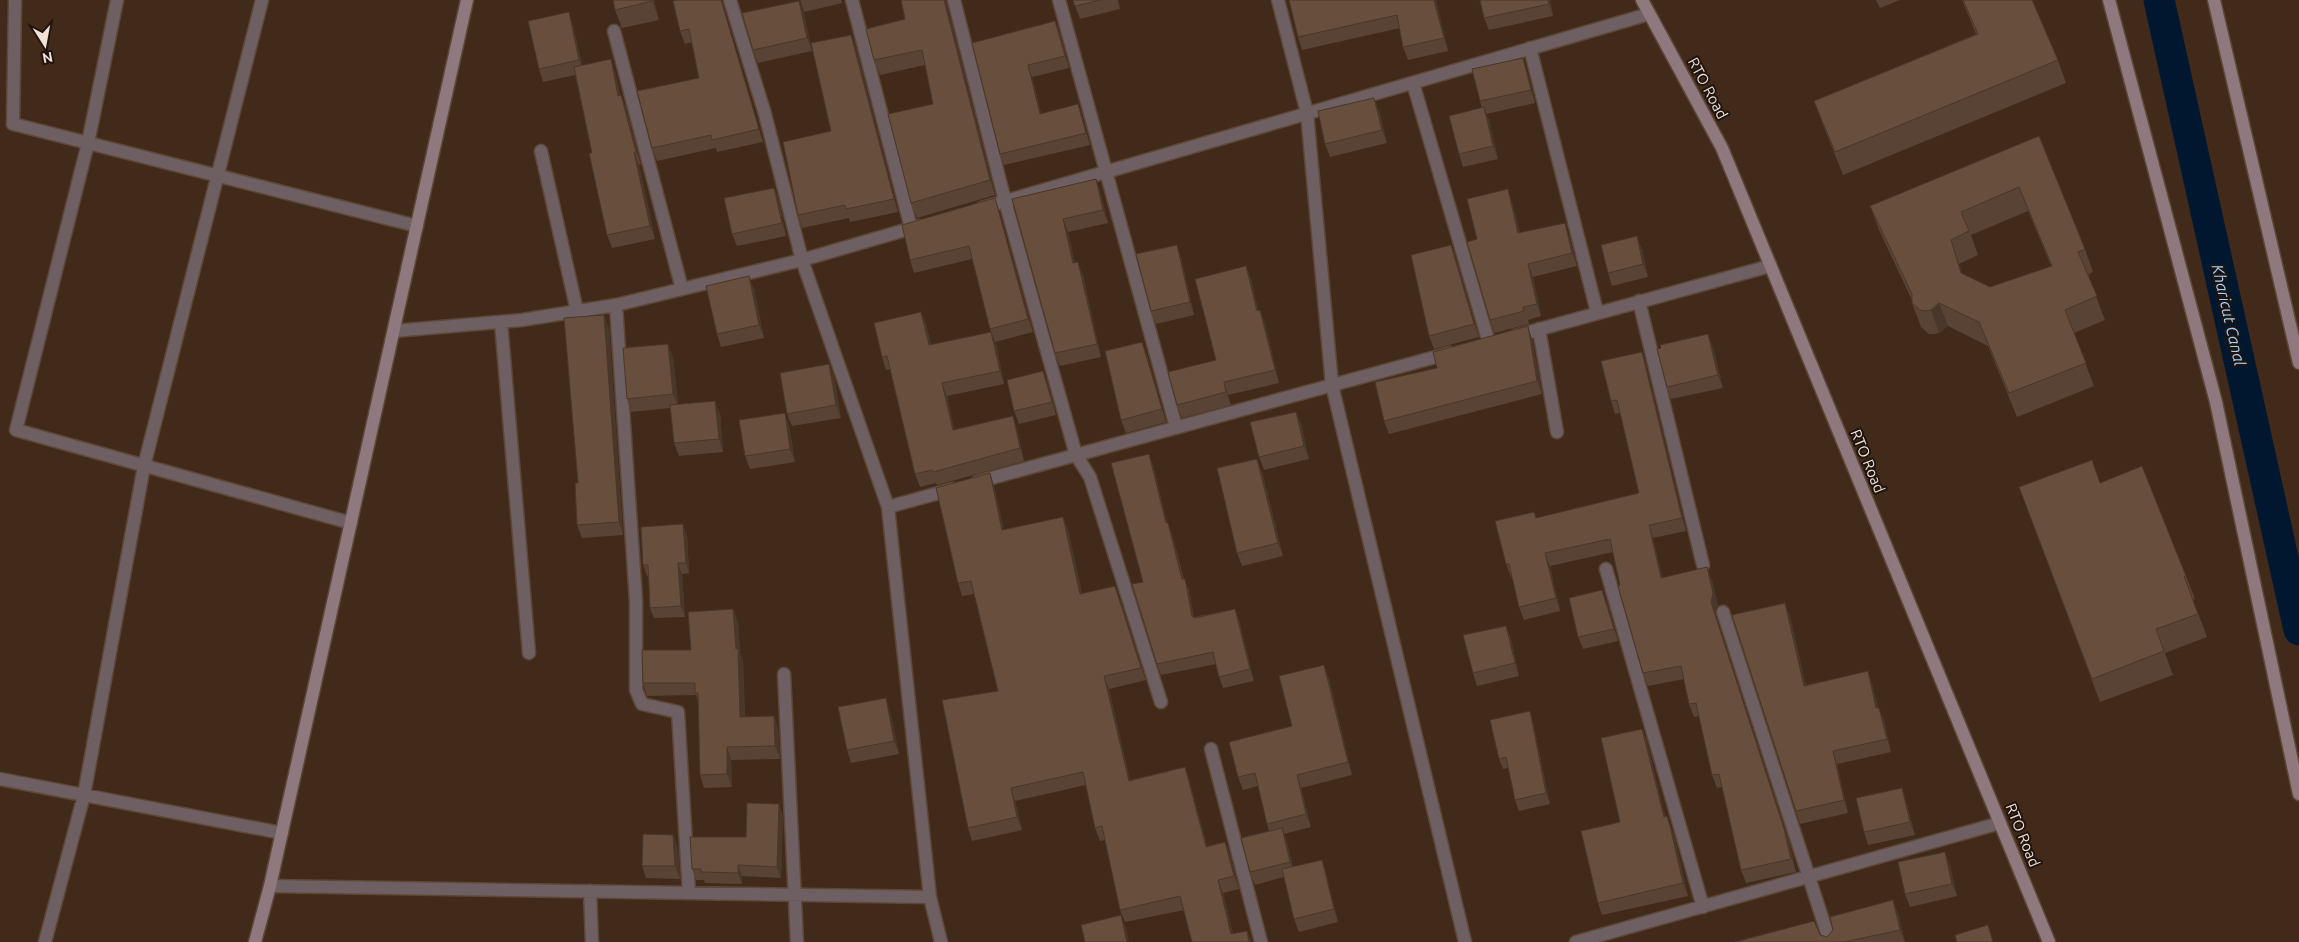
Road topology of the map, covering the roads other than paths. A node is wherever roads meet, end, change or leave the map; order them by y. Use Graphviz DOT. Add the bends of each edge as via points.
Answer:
graph roads {
  1 [pos="15,0"];
  2 [pos="116,0"];
  3 [pos="262,0"];
  4 [pos="468,0"];
  5 [pos="730,0"];
  6 [pos="852,0"];
  7 [pos="954,0"];
  8 [pos="1059,0"];
  9 [pos="1278,0"];
  10 [pos="1642,0"];
  11 [pos="2108,0"];
  12 [pos="2214,0"];
  13 [pos="1649,14"];
  14 [pos="614,31"];
  15 [pos="1530,48"];
  16 [pos="1413,83"];
  17 [pos="1307,113"];
  18 [pos="88,143"];
  19 [pos="541,151"];
  20 [pos="1106,172"];
  21 [pos="219,176"];
  22 [pos="1005,201"];
  23 [pos="967,212"];
  24 [pos="930,223"];
  25 [pos="417,226"];
  26 [pos="911,228"];
  27 [pos="802,260"];
  28 [pos="1770,266"];
  29 [pos="682,289"];
  30 [pos="1639,301"];
  31 [pos="616,304"];
  32 [pos="577,311"];
  33 [pos="1597,312"];
  34 [pos="501,322"];
  35 [pos="1539,329"];
  36 [pos="394,331"];
  37 [pos="1461,350"];
  38 [pos="2299,363"];
  39 [pos="1332,385"];
  40 [pos="1176,427"];
  41 [pos="1557,432"];
  42 [pos="1076,455"];
  43 [pos="144,466"];
  44 [pos="888,507"];
  45 [pos="351,523"];
  46 [pos="1703,565"];
  47 [pos="1606,569"];
  48 [pos="1723,612"];
  49 [pos="530,653"];
  50 [pos="784,674"];
  51 [pos="1161,702"];
  52 [pos="1211,749"];
  53 [pos="0,779"];
  54 [pos="2299,794"];
  55 [pos="84,795"];
  56 [pos="2000,823"];
  57 [pos="282,833"];
  58 [pos="1809,877"];
  59 [pos="270,886"];
  60 [pos="590,891"];
  61 [pos="689,893"];
  62 [pos="796,895"];
  63 [pos="930,897"];
  64 [pos="1703,906"];
  65 [pos="45,942"];
  66 [pos="255,942"];
  67 [pos="592,942"];
  68 [pos="797,942"];
  69 [pos="940,942"];
  70 [pos="1260,942"];
  71 [pos="1465,942"];
  72 [pos="1576,942"];
  73 [pos="1830,942"];
  74 [pos="2049,942"];
  1 -- 18 [label="street" via="13,124"];
  2 -- 18 [label="street"];
  3 -- 21 [label="street"];
  4 -- 25 [label="street"];
  5 -- 27 [label="street" via="765,114"];
  6 -- 26 [label="street"];
  7 -- 22 [label="street"];
  8 -- 20 [label="street"];
  9 -- 17 [label="street"];
  10 -- 13 [label="street, RTO Road"];
  11 -- 54 [label="street" via="2216,402"];
  12 -- 38 [label="street"];
  13 -- 15 [label="street"];
  13 -- 28 [label="street, RTO Road" via="1722,148"];
  14 -- 29 [label="street"];
  15 -- 16 [label="street"];
  15 -- 33 [label="street"];
  16 -- 17 [label="street"];
  16 -- 35 [label="street" via="1493,342"];
  17 -- 20 [label="street"];
  17 -- 39 [label="street"];
  18 -- 21 [label="street"];
  18 -- 43 [label="street" via="16,430"];
  19 -- 32 [label="street"];
  20 -- 22 [label="street"];
  20 -- 40 [label="street"];
  21 -- 25 [label="street"];
  21 -- 43 [label="street"];
  22 -- 23 [label="street"];
  22 -- 42 [label="street"];
  24 -- 26 [label="street"];
  25 -- 36 [label="street"];
  26 -- 27 [label="street"];
  27 -- 29 [label="street"];
  27 -- 44 [label="street"];
  28 -- 30 [label="street"];
  28 -- 56 [label="street, RTO Road"];
  29 -- 31 [label="street"];
  30 -- 33 [label="street"];
  30 -- 46 [label="street"];
  31 -- 32 [label="street"];
  31 -- 61 [label="street" via="636,602 636,690 642,704 678,712"];
  32 -- 34 [label="street"];
  33 -- 35 [label="street"];
  34 -- 36 [label="street"];
  34 -- 49 [label="street"];
  35 -- 41 [label="street"];
  36 -- 45 [label="street"];
  37 -- 39 [label="street"];
  39 -- 40 [label="street"];
  39 -- 71 [label="street"];
  40 -- 42 [label="street"];
  42 -- 44 [label="street"];
  42 -- 51 [label="street" via="1090,477"];
  43 -- 45 [label="street"];
  43 -- 55 [label="street"];
  44 -- 63 [label="street"];
  45 -- 57 [label="street"];
  47 -- 64 [label="street"];
  48 -- 58 [label="street"];
  50 -- 62 [label="street"];
  52 -- 70 [label="street"];
  53 -- 55 [label="street"];
  55 -- 57 [label="street"];
  55 -- 65 [label="street"];
  56 -- 58 [label="street"];
  56 -- 74 [label="street, RTO Road"];
  57 -- 59 [label="street"];
  58 -- 64 [label="street"];
  58 -- 73 [label="street"];
  59 -- 60 [label="street"];
  59 -- 66 [label="street"];
  60 -- 61 [label="street"];
  60 -- 67 [label="street"];
  61 -- 62 [label="street"];
  62 -- 63 [label="street"];
  62 -- 68 [label="street"];
  63 -- 69 [label="street"];
  64 -- 72 [label="street"];
}
